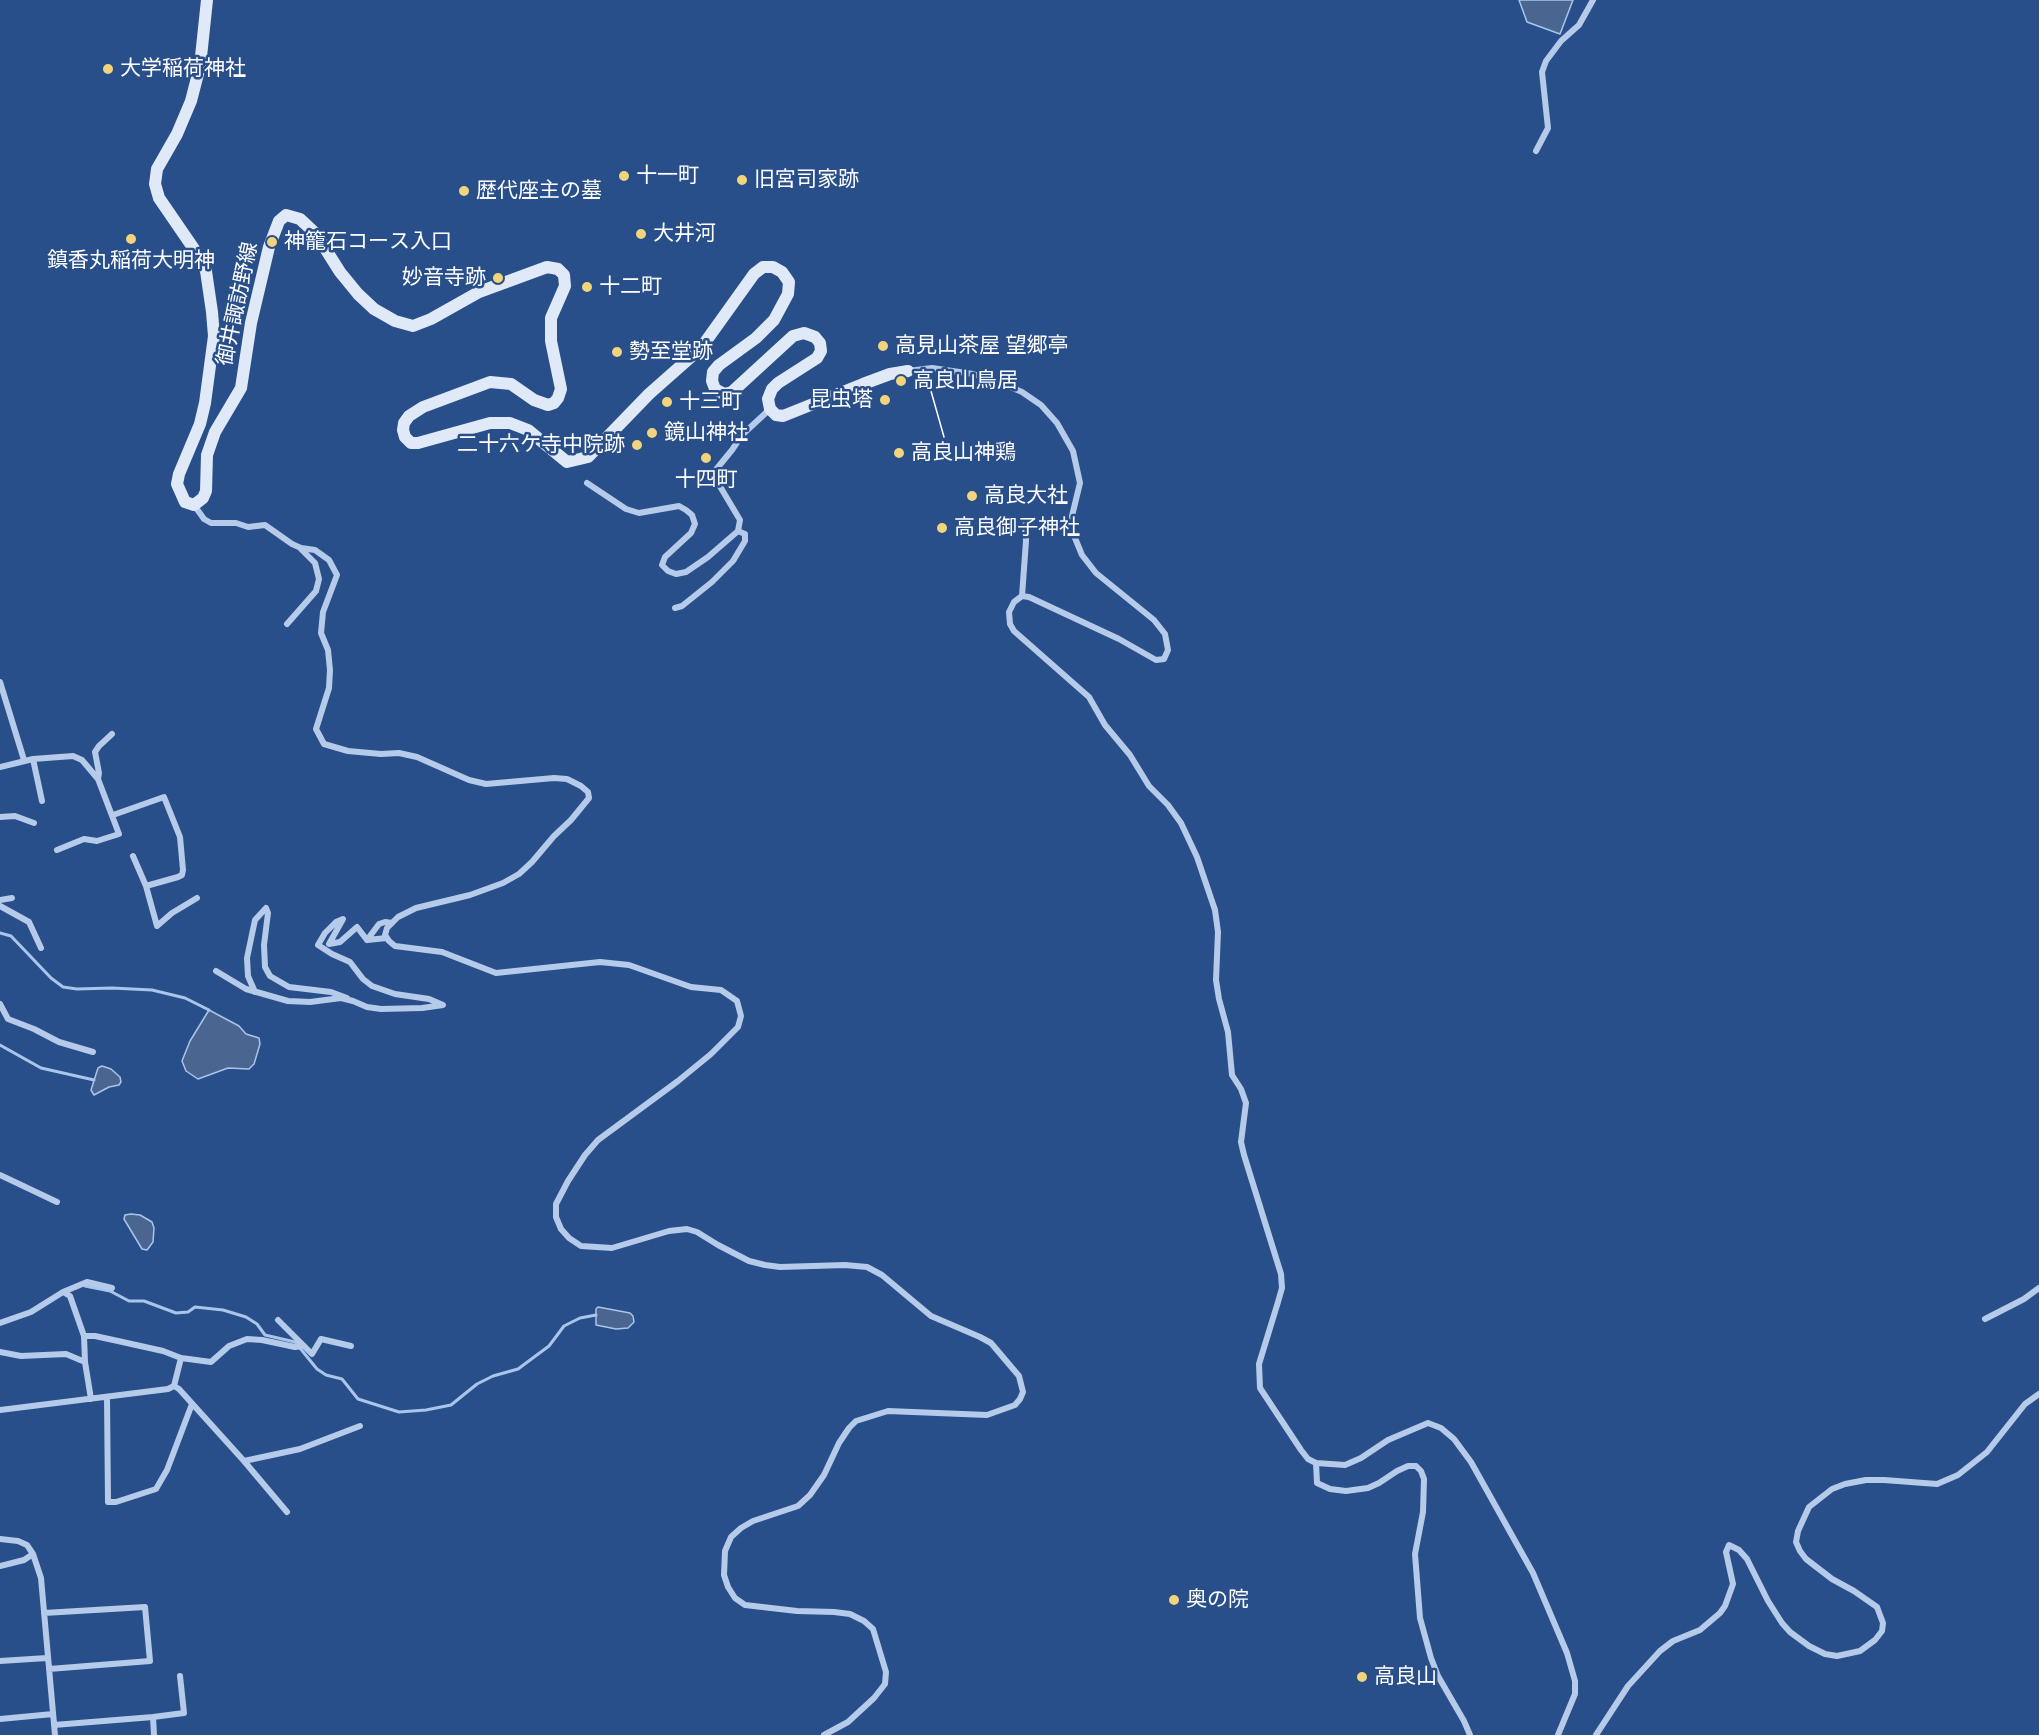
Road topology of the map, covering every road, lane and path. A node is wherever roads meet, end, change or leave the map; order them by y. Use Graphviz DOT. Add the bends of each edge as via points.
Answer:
graph roads {
  1 [pos="207,0"];
  2 [pos="1593,0"];
  3 [pos="1536,152"];
  4 [pos="908,371"];
  5 [pos="770,409"];
  6 [pos="587,483"];
  7 [pos="194,505"];
  8 [pos="1024,525"];
  9 [pos="738,531"];
  10 [pos="301,548"];
  11 [pos="1022,596"];
  12 [pos="675,608"];
  13 [pos="287,624"];
  14 [pos="0,682"];
  15 [pos="112,734"];
  16 [pos="33,759"];
  17 [pos="24,760"];
  18 [pos="0,767"];
  19 [pos="98,779"];
  20 [pos="42,801"];
  21 [pos="113,815"];
  22 [pos="0,817"];
  23 [pos="34,822"];
  24 [pos="57,850"];
  25 [pos="134,856"];
  26 [pos="146,886"];
  27 [pos="12,898"];
  28 [pos="197,898"];
  29 [pos="0,900"];
  30 [pos="0,906"];
  31 [pos="392,923"];
  32 [pos="387,938"];
  33 [pos="367,940"];
  34 [pos="40,948"];
  35 [pos="216,971"];
  36 [pos="255,992"];
  37 [pos="353,1001"];
  38 [pos="0,1004"];
  39 [pos="93,1052"];
  40 [pos="0,1175"];
  41 [pos="57,1202"];
  42 [pos="112,1288"];
  43 [pos="2039,1288"];
  44 [pos="63,1292"];
  45 [pos="1985,1319"];
  46 [pos="278,1320"];
  47 [pos="0,1323"];
  48 [pos="84,1336"];
  49 [pos="304,1346"];
  50 [pos="351,1346"];
  51 [pos="0,1352"];
  52 [pos="181,1358"];
  53 [pos="85,1362"];
  54 [pos="174,1386"];
  55 [pos="2039,1394"];
  56 [pos="107,1397"];
  57 [pos="91,1399"];
  58 [pos="192,1404"];
  59 [pos="0,1410"];
  60 [pos="360,1426"];
  61 [pos="243,1461"];
  62 [pos="1316,1463"];
  63 [pos="287,1512"];
  64 [pos="0,1539"];
  65 [pos="33,1554"];
  66 [pos="0,1566"];
  67 [pos="44,1613"];
  68 [pos="47,1658"];
  69 [pos="0,1661"];
  70 [pos="49,1669"];
  71 [pos="180,1676"];
  72 [pos="53,1714"];
  73 [pos="153,1717"];
  74 [pos="0,1719"];
  75 [pos="54,1725"];
  76 [pos="55,1735"];
  77 [pos="154,1735"];
  78 [pos="824,1735"];
  79 [pos="1470,1735"];
  80 [pos="1557,1735"];
  81 [pos="1596,1735"];
  1 -- 7 [label="main road, 御井諏訪野線" via="201,66 177,134 157,169 155,184 159,198 206,271 212,312 214,336 205,403 177,484 185,502"];
  2 -- 3 [label="street" via="1579,25 1546,61 1542,72 1548,128"];
  4 -- 5 [label="main road" via="890,374 783,416"];
  4 -- 11 [label="street" via="932,368 973,374 1022,392 1041,405 1073,451 1080,483 1072,516 1082,555 1096,573 1154,620 1165,634 1168,650 1164,659 1156,660 1119,639"];
  5 -- 7 [label="main road, 御井諏訪野線" via="772,389 817,358 820,344 815,337 804,333 793,336 732,392 724,394 715,389 712,381 719,365 774,320 788,294 789,282 782,272 763,267 701,348 588,457 567,462 528,430 510,423 490,423 411,443 403,430 409,416 490,381 511,384 534,400 554,403 561,389 551,341 551,318 565,286 564,275 547,267 479,292 413,326 374,309 340,272 316,234 300,219 286,215 279,221 266,258 241,388 215,432 207,455 206,491"];
  5 -- 9 [label="street" via="742,435 714,472 740,520"];
  6 -- 9 [label="street" via="626,509 639,513 679,506 692,515 695,524 691,533 665,557 662,565 676,574 708,557"];
  7 -- 10 [label="street" via="212,523 265,525"];
  8 -- 11 [label="street"];
  9 -- 12 [label="street" via="745,534 744,541 733,561 712,582"];
  10 -- 13 [label="street" via="315,563 319,579 316,591"];
  10 -- 31 [label="street" via="315,550 329,560 337,575 323,612 321,633 330,670 316,729 324,744 348,751 417,757 486,784 567,779 588,792 589,798 578,812 519,874 470,895 416,908"];
  11 -- 62 [label="street" via="1009,612 1014,631 1089,697 1149,786 1181,823 1215,910 1219,999 1228,1032 1232,1075 1246,1103 1244,1155 1281,1274 1278,1302 1259,1364 1260,1388 1300,1450"];
  14 -- 17 [label="street"];
  15 -- 19 [label="street" via="95,752"];
  16 -- 17 [label="street"];
  16 -- 19 [label="street" via="73,756 82,760"];
  16 -- 20 [label="street"];
  17 -- 18 [label="street"];
  19 -- 21 [label="street"];
  21 -- 24 [label="street" via="119,834 97,841 84,839"];
  21 -- 26 [label="street" via="164,797 180,837 182,875"];
  22 -- 23 [label="street" via="15,816"];
  25 -- 26 [label="street"];
  26 -- 28 [label="street" via="157,926"];
  27 -- 29 [label="street"];
  30 -- 34 [label="street" via="28,922"];
  31 -- 32 [label="street" via="387,928"];
  31 -- 33 [label="street" via="379,924"];
  32 -- 33 [label="street"];
  32 -- 78 [label="street" via="395,946 442,952 496,972 590,963 629,964 691,987 721,990 737,1000 741,1016 738,1027 711,1054 598,1140 585,1155 556,1204 561,1229 581,1246 612,1248 687,1229 749,1261 765,1265 867,1267 931,1316 991,1343 1019,1376 1023,1392 1020,1399 1015,1405 987,1415 888,1411 856,1421 810,1495 798,1506 753,1521 731,1536 725,1551 724,1575 735,1598 745,1605 850,1614 873,1629 886,1672 885,1684 848,1722"];
  33 -- 37 [label="street" via="357,927 340,942 329,944 343,919 325,933 318,945 350,962 372,986 443,1005 381,1009"];
  35 -- 36 [label="street"];
  36 -- 37 [label="street" via="288,1000"];
  36 -- 37 [label="street" via="248,976 247,958 255,920 266,908 265,967 270,976 290,987 341,994"];
  38 -- 39 [label="street" via="8,1018 59,1042"];
  40 -- 41 [label="street"];
  42 -- 44 [label="street" via="87,1282"];
  43 -- 45 [label="street"];
  44 -- 47 [label="street" via="30,1312"];
  44 -- 48 [label="street" via="70,1296"];
  46 -- 49 [label="street"];
  48 -- 52 [label="street"];
  48 -- 53 [label="street"];
  49 -- 50 [label="street" via="312,1354 321,1339"];
  49 -- 52 [label="street" via="247,1339 229,1346 211,1362"];
  51 -- 53 [label="street" via="21,1356 66,1354"];
  52 -- 54 [label="street"];
  53 -- 57 [label="street"];
  54 -- 56 [label="street"];
  54 -- 58 [label="street"];
  55 -- 81 [label="street" via="2025,1404 1987,1452 1958,1475 1936,1484 1866,1480 1845,1484 1819,1497 1809,1507 1798,1531 1796,1542 1800,1551 1819,1570 1877,1607 1883,1623 1875,1640 1860,1651 1837,1656 1809,1646 1782,1623 1747,1559 1729,1545 1726,1552 1733,1584 1720,1614 1700,1630 1660,1651 1628,1686"];
  56 -- 57 [label="street"];
  56 -- 58 [label="street" via="108,1502 156,1489"];
  57 -- 59 [label="street"];
  58 -- 61 [label="street"];
  60 -- 61 [label="street" via="300,1449"];
  61 -- 63 [label="street"];
  62 -- 79 [label="street" via="1317,1483 1346,1491 1379,1484 1408,1466 1421,1471 1423,1512 1415,1554 1420,1618 1438,1676"];
  62 -- 80 [label="street" via="1345,1465 1428,1423 1454,1439 1533,1573 1567,1653 1575,1694"];
  64 -- 65 [label="street" via="18,1540"];
  65 -- 66 [label="street"];
  65 -- 67 [label="street" via="41,1578"];
  67 -- 68 [label="street"];
  67 -- 70 [label="street" via="145,1607 150,1661"];
  68 -- 69 [label="street"];
  68 -- 70 [label="street"];
  70 -- 72 [label="street"];
  71 -- 73 [label="street" via="184,1713"];
  72 -- 74 [label="street"];
  72 -- 75 [label="street"];
  73 -- 75 [label="street"];
  73 -- 77 [label="street"];
  75 -- 76 [label="street"];
}
